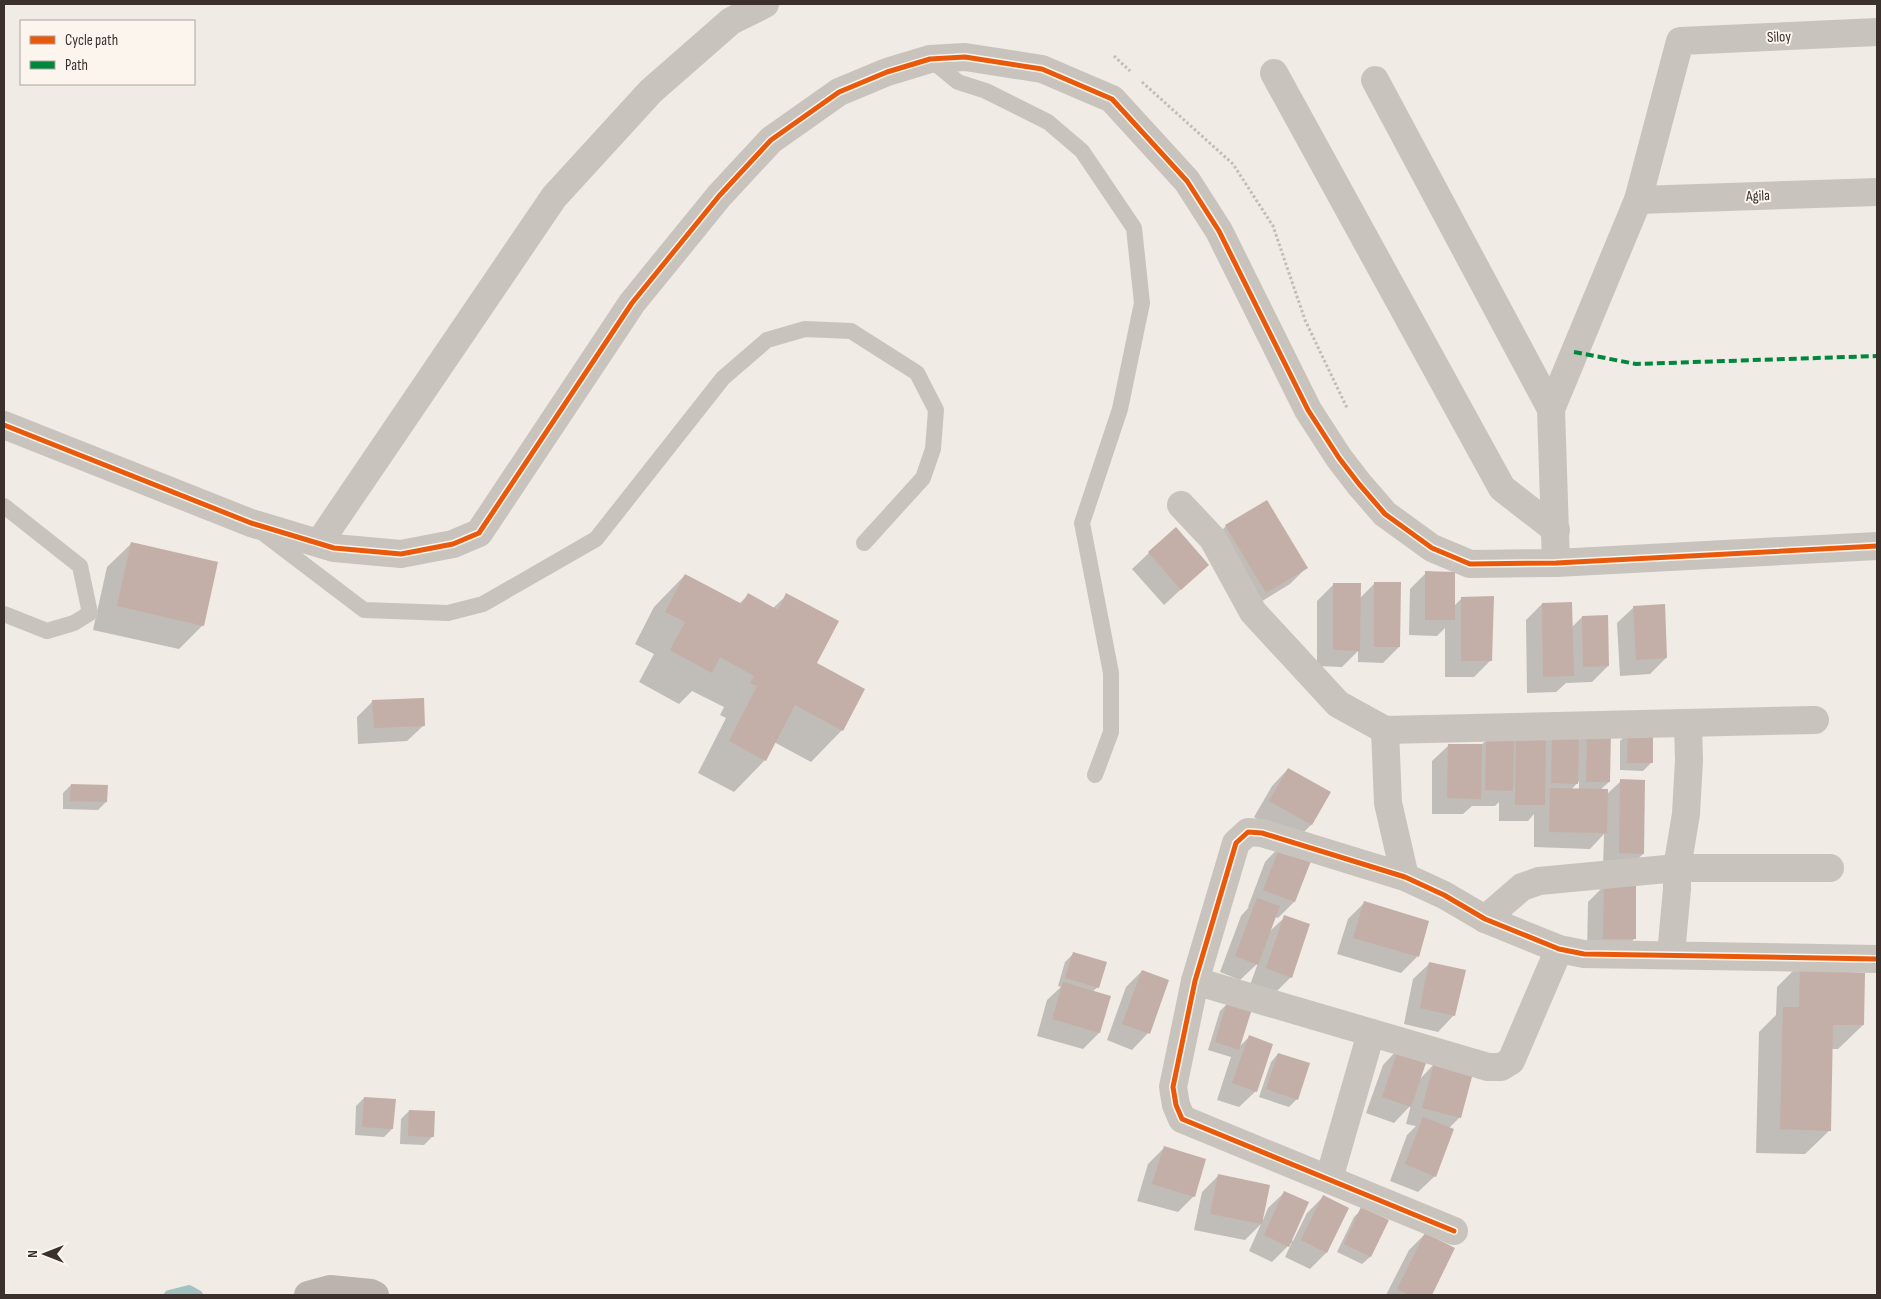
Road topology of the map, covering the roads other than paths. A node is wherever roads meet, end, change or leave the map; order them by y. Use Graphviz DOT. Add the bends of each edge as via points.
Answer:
graph roads {
  1 [pos="764,4"];
  2 [pos="1877,32"];
  3 [pos="930,59"];
  4 [pos="1274,73"];
  5 [pos="1375,80"];
  6 [pos="1877,192"];
  7 [pos="1638,200"];
  8 [pos="1551,409"];
  9 [pos="4,425"];
  10 [pos="1181,505"];
  11 [pos="4,506"];
  12 [pos="251,523"];
  13 [pos="1556,530"];
  14 [pos="319,543"];
  15 [pos="864,543"];
  16 [pos="1877,546"];
  17 [pos="1556,563"];
  18 [pos="4,614"];
  19 [pos="1815,720"];
  20 [pos="1688,724"];
  21 [pos="1385,730"];
  22 [pos="1095,775"];
  23 [pos="1677,868"];
  24 [pos="1830,868"];
  25 [pos="1405,877"];
  26 [pos="1485,919"];
  27 [pos="1559,949"];
  28 [pos="1671,954"];
  29 [pos="1877,959"];
  30 [pos="1195,981"];
  31 [pos="1371,1034"];
  32 [pos="1328,1179"];
  33 [pos="1454,1231"];
  34 [pos="308,1295"];
  35 [pos="375,1295"];
  1 -- 14 [label="street" via="731,21 650,91 554,197"];
  2 -- 7 [label="street, Siloy" via="1680,41"];
  3 -- 14 [label="street" via="839,92 771,140 718,196 632,303 479,533 454,544 401,554 334,548"];
  3 -- 17 [label="street" via="966,57 1042,69 1112,99 1187,181 1219,231 1308,410 1358,484 1385,514 1432,548 1470,564"];
  3 -- 22 [label="lane" via="958,82 986,91 1048,122 1082,151 1134,228 1142,303 1120,409 1082,523 1111,673 1111,732"];
  4 -- 13 [label="street" via="1502,488"];
  5 -- 8 [label="street"];
  6 -- 7 [label="street, Agila"];
  7 -- 8 [label="street"];
  8 -- 13 [label="street"];
  9 -- 12 [label="street"];
  10 -- 21 [label="street" via="1213,539 1253,612 1338,704"];
  11 -- 18 [label="lane" via="80,566 90,613 74,623 47,631"];
  12 -- 14 [label="street"];
  12 -- 15 [label="lane" via="364,610 448,613 484,604 596,539 723,378 767,340 805,329 851,331 917,373 936,410 933,449 923,478"];
  13 -- 17 [label="street"];
  16 -- 17 [label="street"];
  19 -- 20 [label="street"];
  20 -- 21 [label="street"];
  20 -- 23 [label="street" via="1686,814"];
  21 -- 25 [label="street" via="1388,803"];
  23 -- 24 [label="street"];
  23 -- 26 [label="street" via="1539,881 1522,886"];
  23 -- 28 [label="street"];
  25 -- 26 [label="street"];
  25 -- 30 [label="street" via="1262,833 1248,832 1236,843"];
  26 -- 27 [label="street"];
  27 -- 28 [label="street" via="1584,954 1652,957"];
  27 -- 31 [label="street" via="1511,1061 1501,1067 1488,1067"];
  28 -- 29 [label="street"];
  30 -- 31 [label="street"];
  30 -- 32 [label="street" via="1173,1087 1182,1119"];
  31 -- 32 [label="street"];
  32 -- 33 [label="street"];
  34 -- 35 [label="street" via="330,1289"];
}
